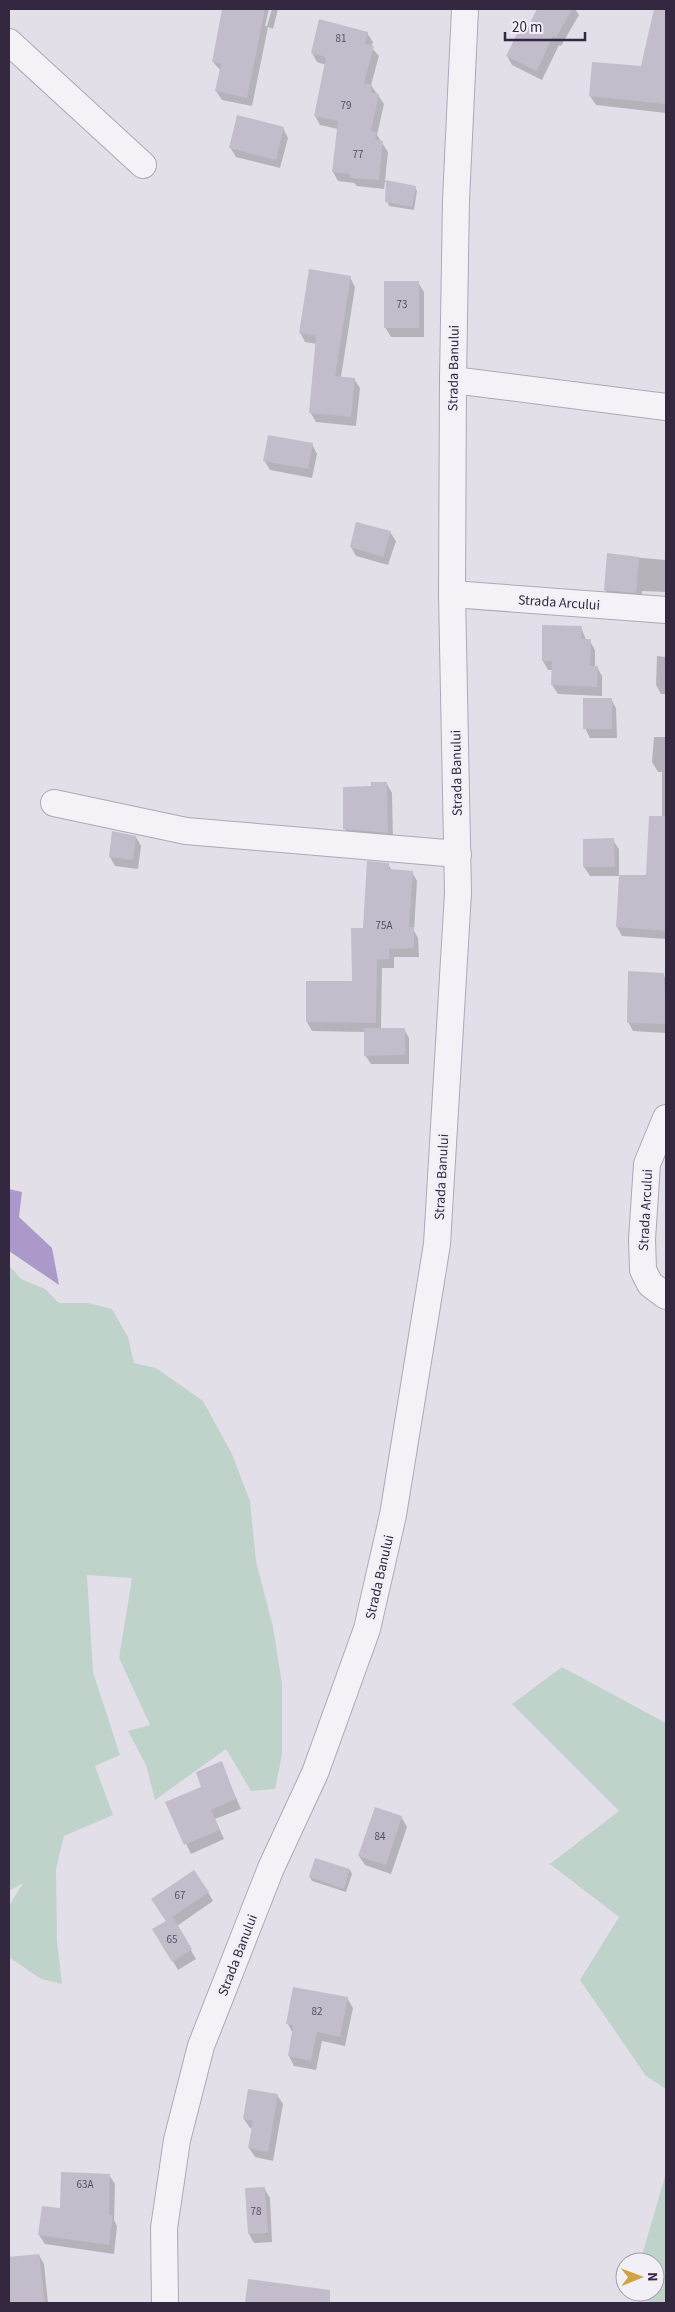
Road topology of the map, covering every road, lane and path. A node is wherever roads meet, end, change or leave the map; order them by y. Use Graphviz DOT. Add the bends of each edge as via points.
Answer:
graph roads {
  1 [pos="465,9"];
  2 [pos="9,42"];
  3 [pos="143,165"];
  4 [pos="453,380"];
  5 [pos="666,407"];
  6 [pos="452,594"];
  7 [pos="666,610"];
  8 [pos="54,802"];
  9 [pos="458,854"];
  10 [pos="666,1118"];
  11 [pos="666,1296"];
  12 [pos="165,2303"];
  1 -- 4 [label="street, Strada Banului" via="456,200"];
  2 -- 3 [label="street"];
  4 -- 5 [label="street"];
  4 -- 6 [label="street, Strada Banului"];
  6 -- 7 [label="street, Strada Arcului"];
  6 -- 9 [label="street, Strada Banului"];
  8 -- 9 [label="street" via="186,831"];
  9 -- 12 [label="street, Strada Banului" via="437,1244 393,1515 367,1629 315,1773 271,1868 201,2046 176,2140 164,2228"];
  10 -- 11 [label="street, Strada Arcului" via="647,1164 642,1239 643,1270 650,1284"];
}
